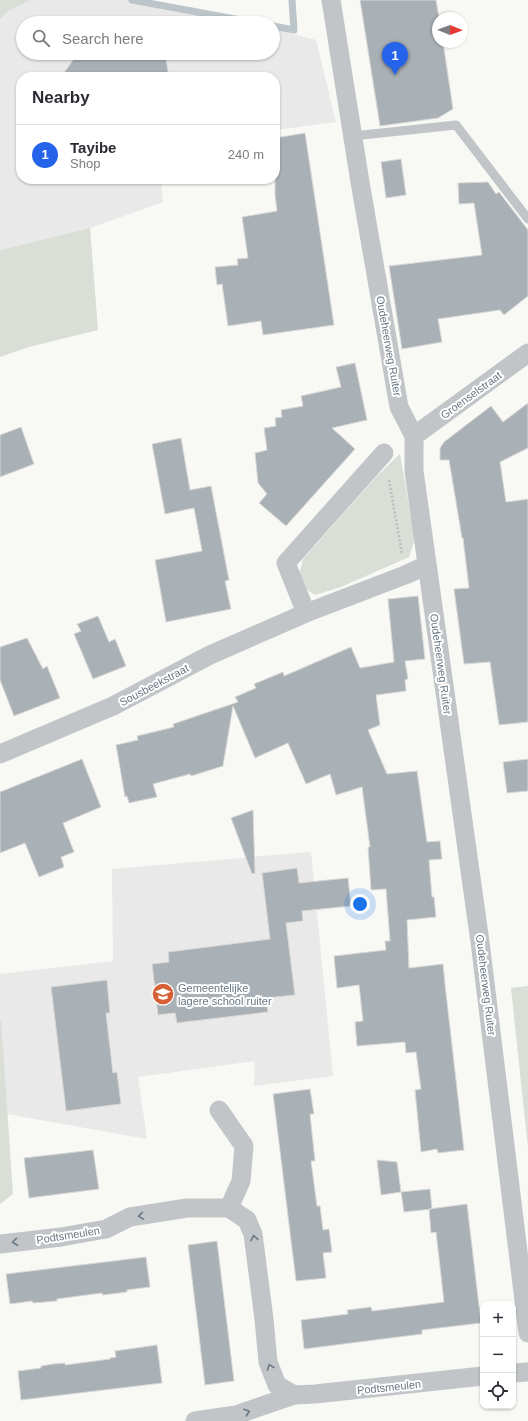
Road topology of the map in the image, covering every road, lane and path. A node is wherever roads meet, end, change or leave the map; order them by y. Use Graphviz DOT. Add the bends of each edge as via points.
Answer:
graph roads {
  1 [pos="331,0"];
  2 [pos="353,136"];
  3 [pos="528,219"];
  4 [pos="528,353"];
  5 [pos="414,436"];
  6 [pos="384,453"];
  7 [pos="427,565"];
  8 [pos="306,613"];
  9 [pos="0,754"];
  10 [pos="218,1110"];
  11 [pos="229,1208"];
  12 [pos="0,1244"];
  13 [pos="528,1333"];
  14 [pos="528,1372"];
  15 [pos="516,1373"];
  16 [pos="480,1376"];
  17 [pos="294,1395"];
  18 [pos="195,1421"];
  1 -- 2 [label="street, Oudeheerweg Ruiter"];
  2 -- 3 [label="lane" via="456,125"];
  2 -- 5 [label="street, Oudeheerweg Ruiter" via="399,407"];
  4 -- 5 [label="street, Groenselstraat"];
  5 -- 7 [label="street, Oudeheerweg Ruiter" via="414,471"];
  6 -- 8 [label="street" via="286,563"];
  7 -- 8 [label="street, Sousbeekstraat"];
  7 -- 13 [label="street, Oudeheerweg Ruiter" via="480,942"];
  8 -- 9 [label="street, Sousbeekstraat" via="210,655 113,706"];
  10 -- 11 [label="street" via="244,1146 242,1181"];
  11 -- 12 [label="street, Podtsmeulen, one-way" via="180,1210 130,1218 106,1229"];
  17 -- 11 [label="street, one-way" via="277,1385 268,1362 253,1234 247,1220"];
  14 -- 15 [label="street"];
  16 -- 17 [label="street, Podtsmeulen"];
  18 -- 17 [label="street, Podtsmeulen, one-way" via="236,1415"];
}
